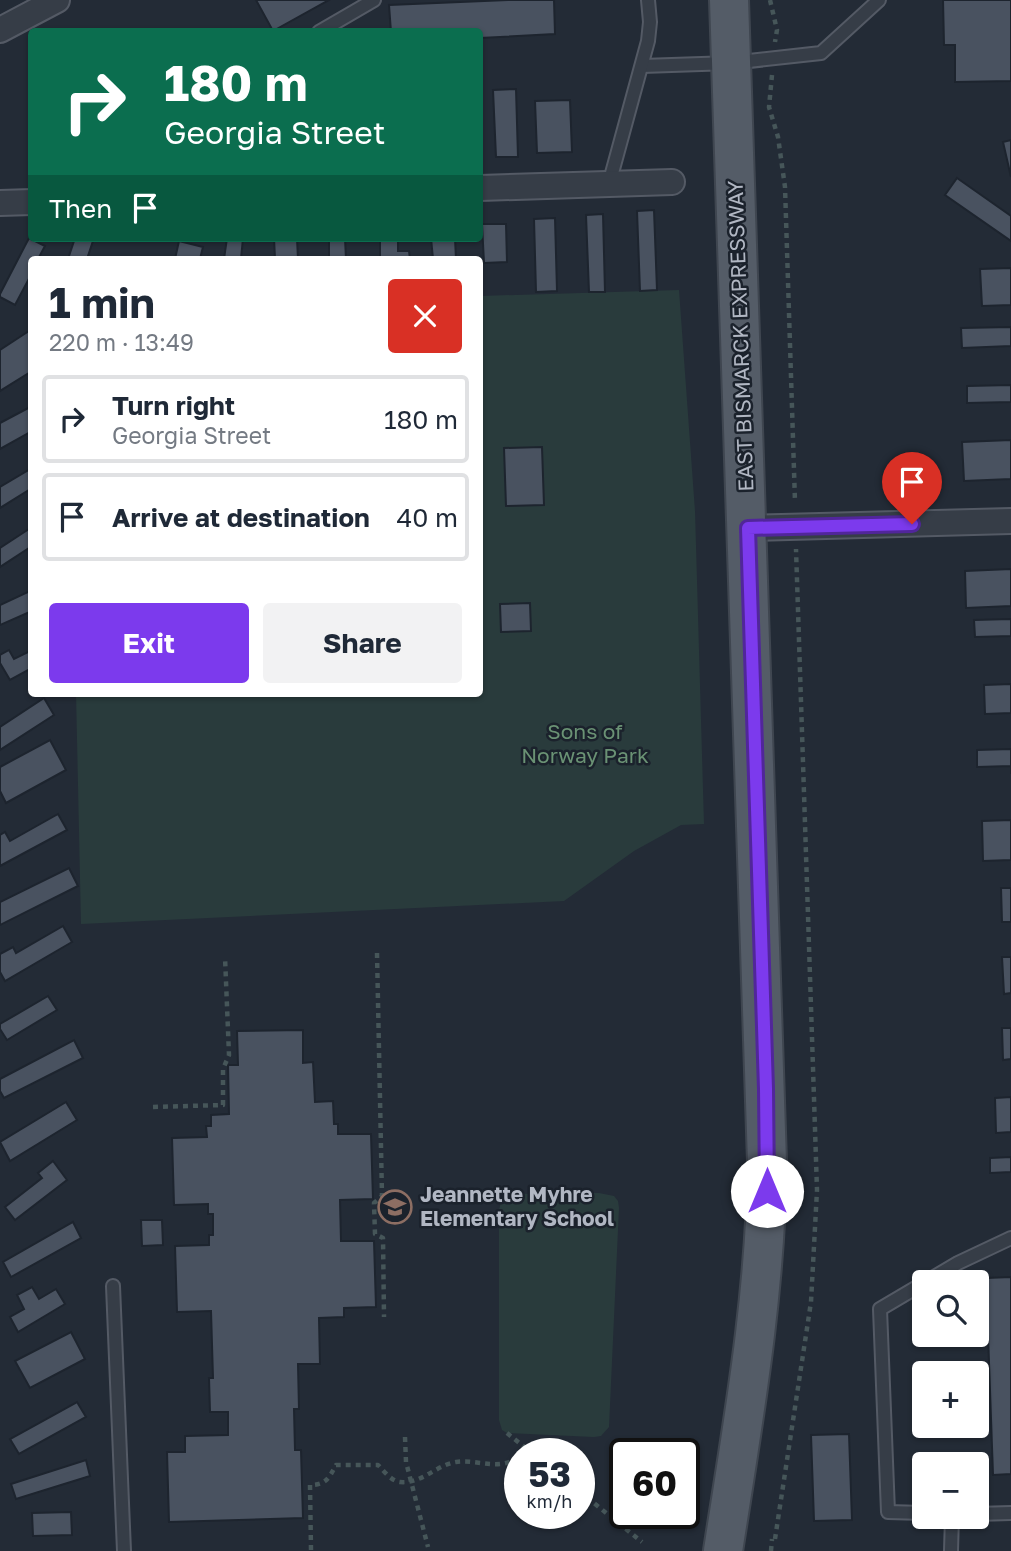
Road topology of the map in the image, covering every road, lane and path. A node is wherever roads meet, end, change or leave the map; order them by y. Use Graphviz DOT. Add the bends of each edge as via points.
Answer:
graph roads {
  1 [pos="57,0"];
  2 [pos="374,0"];
  3 [pos="648,0"];
  4 [pos="729,0"];
  5 [pos="770,0"];
  6 [pos="879,0"];
  7 [pos="325,28"];
  8 [pos="0,30"];
  9 [pos="777,30"];
  10 [pos="731,63"];
  11 [pos="642,66"];
  12 [pos="769,99"];
  13 [pos="672,182"];
  14 [pos="609,184"];
  15 [pos="483,188"];
  16 [pos="28,202"];
  17 [pos="0,203"];
  18 [pos="795,502"];
  19 [pos="1011,521"];
  20 [pos="748,528"];
  21 [pos="796,554"];
  22 [pos="377,953"];
  23 [pos="225,957"];
  24 [pos="153,1107"];
  25 [pos="1011,1238"];
  26 [pos="946,1270"];
  27 [pos="113,1286"];
  28 [pos="912,1290"];
  29 [pos="384,1317"];
  30 [pos="507,1433"];
  31 [pos="405,1437"];
  32 [pos="513,1438"];
  33 [pos="504,1463"];
  34 [pos="410,1480"];
  35 [pos="595,1504"];
  36 [pos="912,1512"];
  37 [pos="1011,1513"];
  38 [pos="989,1514"];
  39 [pos="952,1529"];
  40 [pos="642,1542"];
  41 [pos="428,1547"];
  42 [pos="311,1550"];
  43 [pos="124,1551"];
  44 [pos="723,1551"];
  45 [pos="771,1551"];
  46 [pos="951,1551"];
  1 -- 8 [label="street"];
  2 -- 7 [label="lane"];
  3 -- 11 [label="lane" via="650,22"];
  4 -- 10 [label="main road, EAST BISMARCK EXPRESSWAY"];
  5 -- 9 [label="path"];
  6 -- 10 [label="lane" via="821,53"];
  10 -- 11 [label="lane"];
  10 -- 20 [label="main road, EAST BISMARCK EXPRESSWAY"];
  11 -- 14 [label="lane"];
  12 -- 18 [label="path" via="785,187"];
  13 -- 14 [label="street"];
  14 -- 15 [label="street"];
  16 -- 17 [label="street"];
  19 -- 20 [label="street"];
  20 -- 44 [label="main road, EAST BISMARCK EXPRESSWAY" via="767,1191 759,1305"];
  21 -- 45 [label="path" via="817,1189 811,1302"];
  22 -- 29 [label="path" via="382,1196 374,1203 375,1234 383,1238"];
  23 -- 24 [label="path" via="229,1055 223,1069 223,1105"];
  25 -- 26 [label="lane"];
  27 -- 43 [label="lane"];
  28 -- 36 [label="lane" via="880,1309 888,1511"];
  30 -- 32 [label="path"];
  31 -- 34 [label="path"];
  33 -- 34 [label="path" via="453,1463"];
  34 -- 41 [label="path"];
  34 -- 42 [label="path" via="399,1482 378,1465 336,1465 328,1481 310,1485"];
  35 -- 40 [label="path"];
  37 -- 38 [label="lane"];
  39 -- 46 [label="lane"];
}
